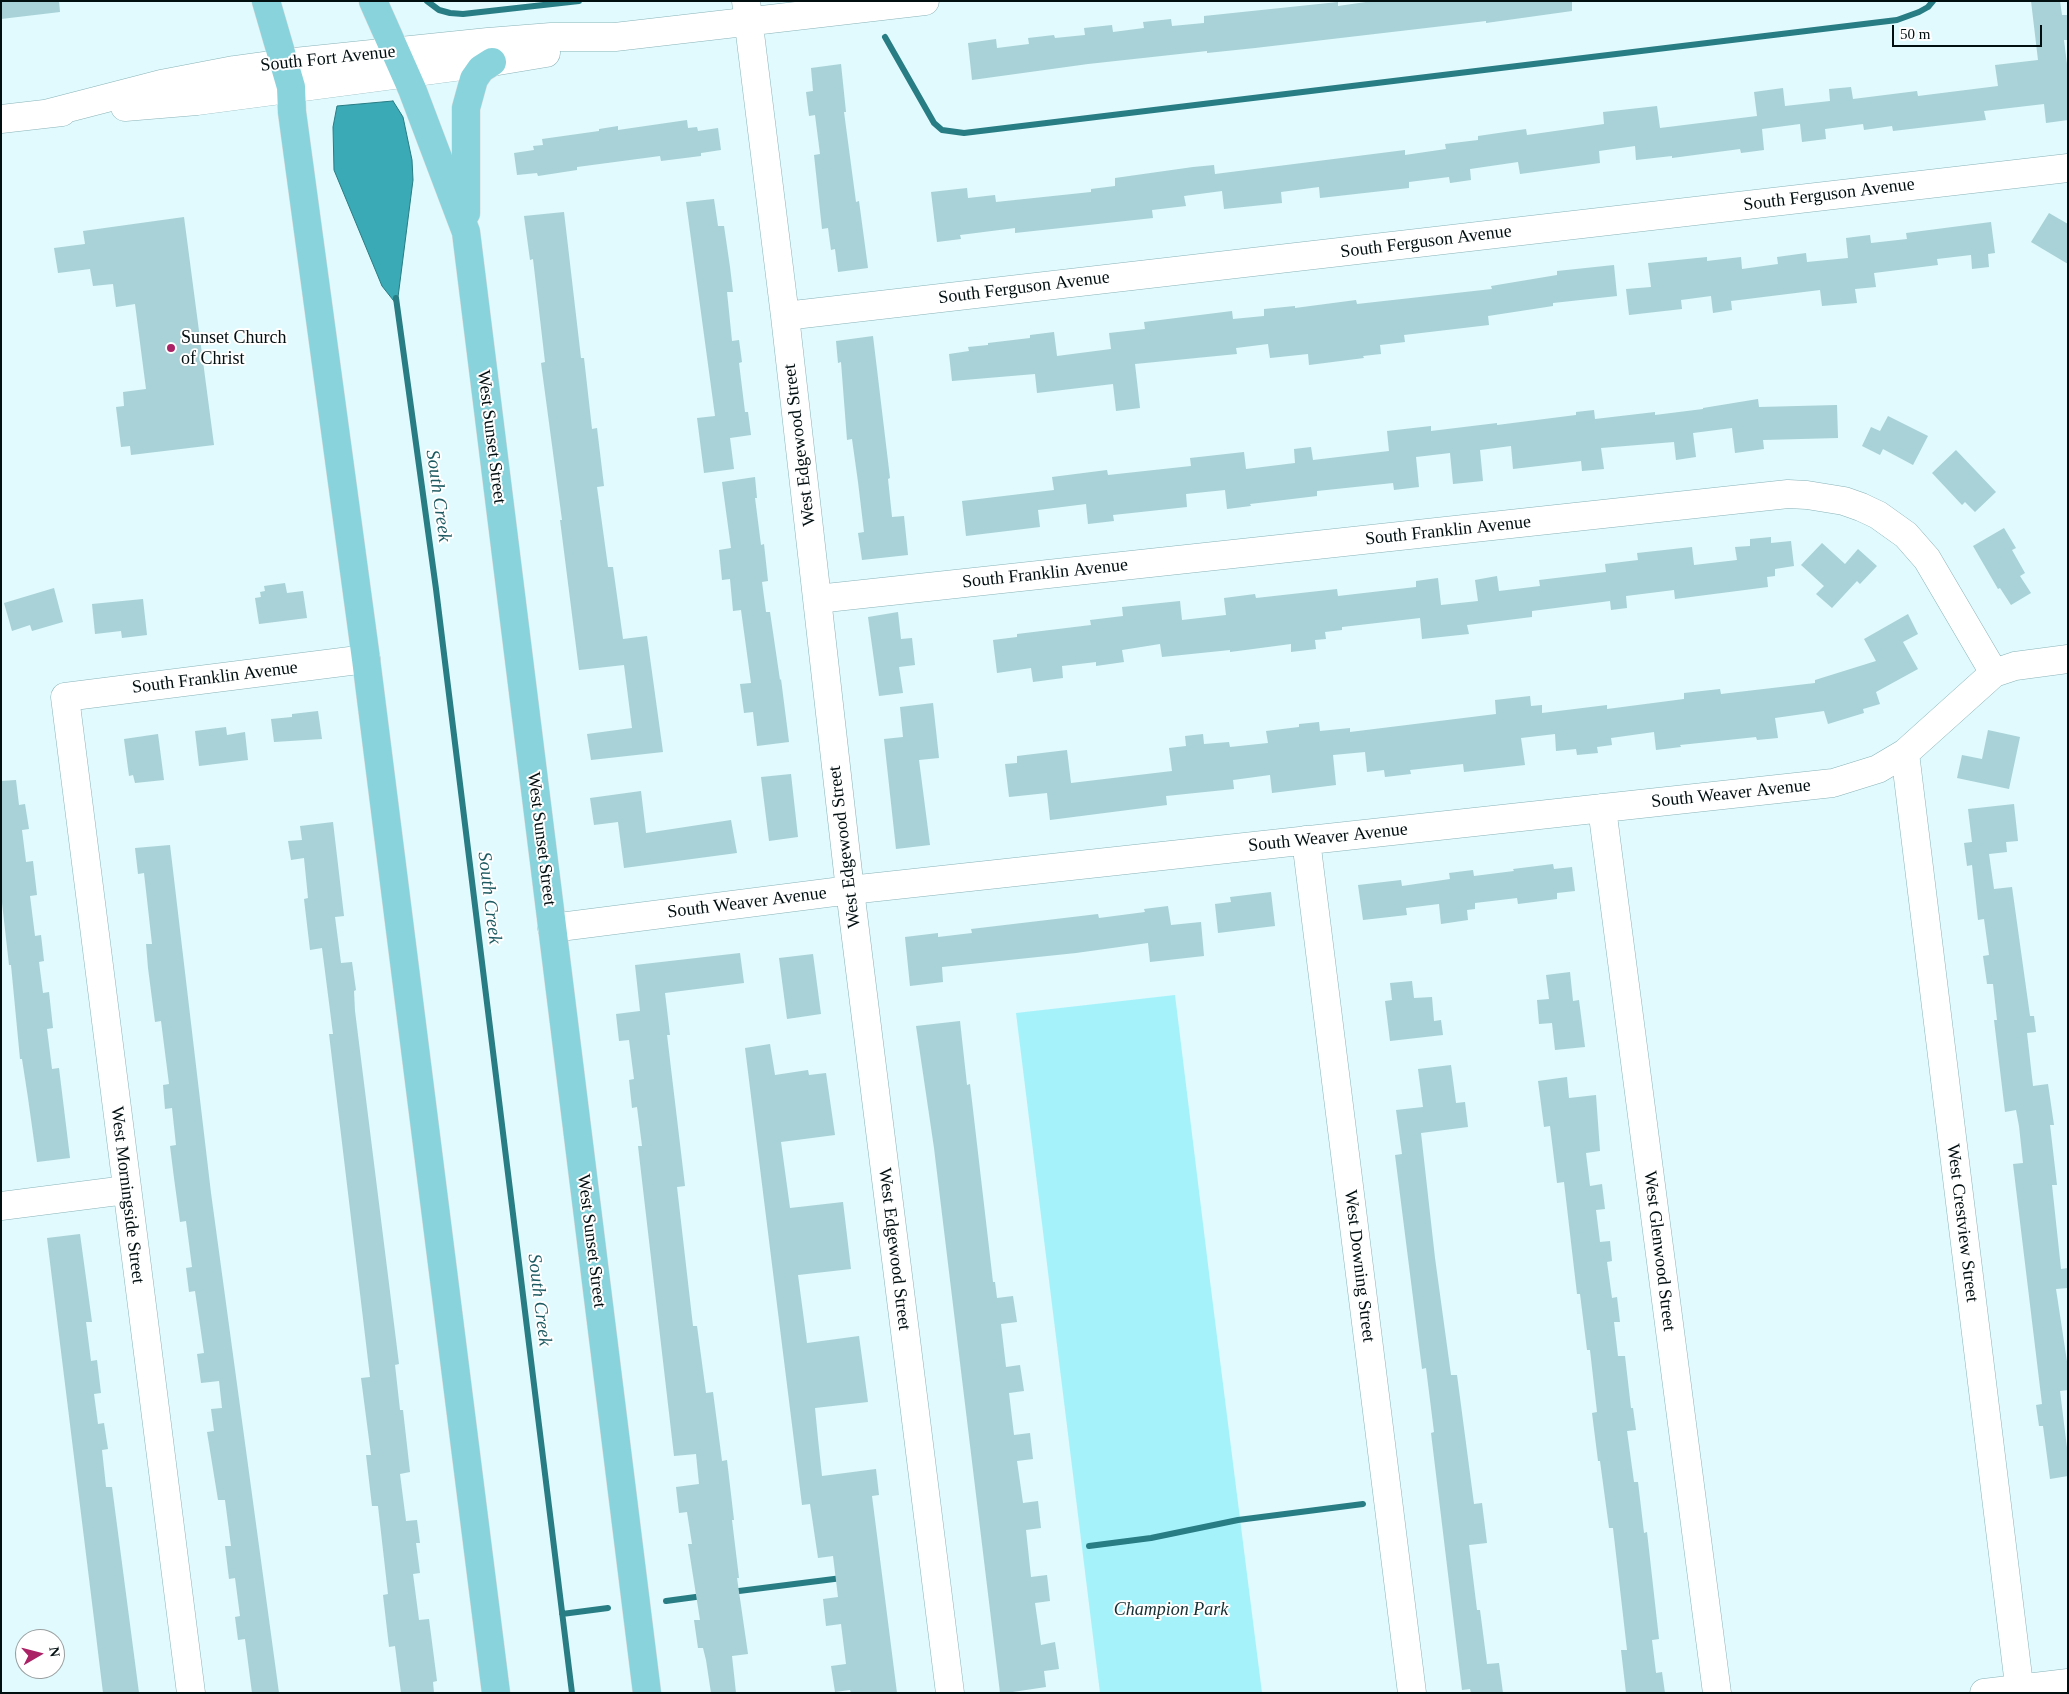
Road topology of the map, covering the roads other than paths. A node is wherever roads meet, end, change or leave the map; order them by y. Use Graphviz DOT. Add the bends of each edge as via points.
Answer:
graph roads {
  1 [pos="266,1"];
  2 [pos="374,1"];
  3 [pos="925,1"];
  4 [pos="747,12"];
  5 [pos="615,37"];
  6 [pos="492,62"];
  7 [pos="400,63"];
  8 [pos="288,75"];
  9 [pos="1,119"];
  10 [pos="2068,168"];
  11 [pos="466,232"];
  12 [pos="785,316"];
  13 [pos="817,599"];
  14 [pos="366,659"];
  15 [pos="2068,659"];
  16 [pos="1994,674"];
  17 [pos="64,697"];
  18 [pos="1904,753"];
  19 [pos="1602,808"];
  20 [pos="1306,840"];
  21 [pos="850,890"];
  22 [pos="552,928"];
  23 [pos="126,1190"];
  24 [pos="1,1206"];
  25 [pos="2068,1683"];
  26 [pos="2020,1691"];
  27 [pos="191,1693"];
  28 [pos="496,1693"];
  29 [pos="647,1693"];
  30 [pos="950,1693"];
  31 [pos="1412,1693"];
  32 [pos="1717,1693"];
  33 [pos="1984,1693"];
  1 -- 8 [label="main road"];
  2 -- 7 [label="main road, West Sunset Street"];
  3 -- 4 [label="street, South Fort Avenue"];
  4 -- 5 [label="street, South Fort Avenue"];
  4 -- 12 [label="street, West Edgewood Street"];
  5 -- 6 [label="street, South Fort Avenue"];
  5 -- 7 [label="street, South Fort Avenue" via="551,37"];
  6 -- 7 [label="street, South Fort Avenue"];
  6 -- 11 [label="main road" via="474,79 466,108"];
  7 -- 8 [label="street, South Fort Avenue"];
  7 -- 11 [label="main road, West Sunset Street"];
  8 -- 9 [label="street, South Fort Avenue" via="161,84 44,114"];
  8 -- 14 [label="main road"];
  10 -- 12 [label="street, South Ferguson Avenue"];
  11 -- 22 [label="main road, West Sunset Street"];
  12 -- 13 [label="street, West Edgewood Street"];
  13 -- 16 [label="street, South Franklin Avenue" via="1807,494 1861,507 1906,534 1927,560"];
  13 -- 21 [label="street, West Edgewood Street"];
  14 -- 17 [label="street, South Franklin Avenue"];
  14 -- 28 [label="main road"];
  15 -- 16 [label="street, South Weaver Avenue" via="2015,666"];
  16 -- 18 [label="street, South Weaver Avenue"];
  17 -- 23 [label="street, West Morningside Street"];
  18 -- 19 [label="street, South Weaver Avenue" via="1878,769 1833,783"];
  18 -- 26 [label="street, West Crestview Street"];
  19 -- 20 [label="street, South Weaver Avenue"];
  19 -- 32 [label="street, West Glenwood Street"];
  20 -- 21 [label="street, South Weaver Avenue"];
  20 -- 31 [label="street, West Downing Street"];
  21 -- 22 [label="street, South Weaver Avenue"];
  21 -- 30 [label="street, West Edgewood Street"];
  22 -- 29 [label="main road, West Sunset Street"];
  23 -- 24 [label="street"];
  23 -- 27 [label="street, West Morningside Street"];
  25 -- 26 [label="street"];
  26 -- 33 [label="street"];
}
